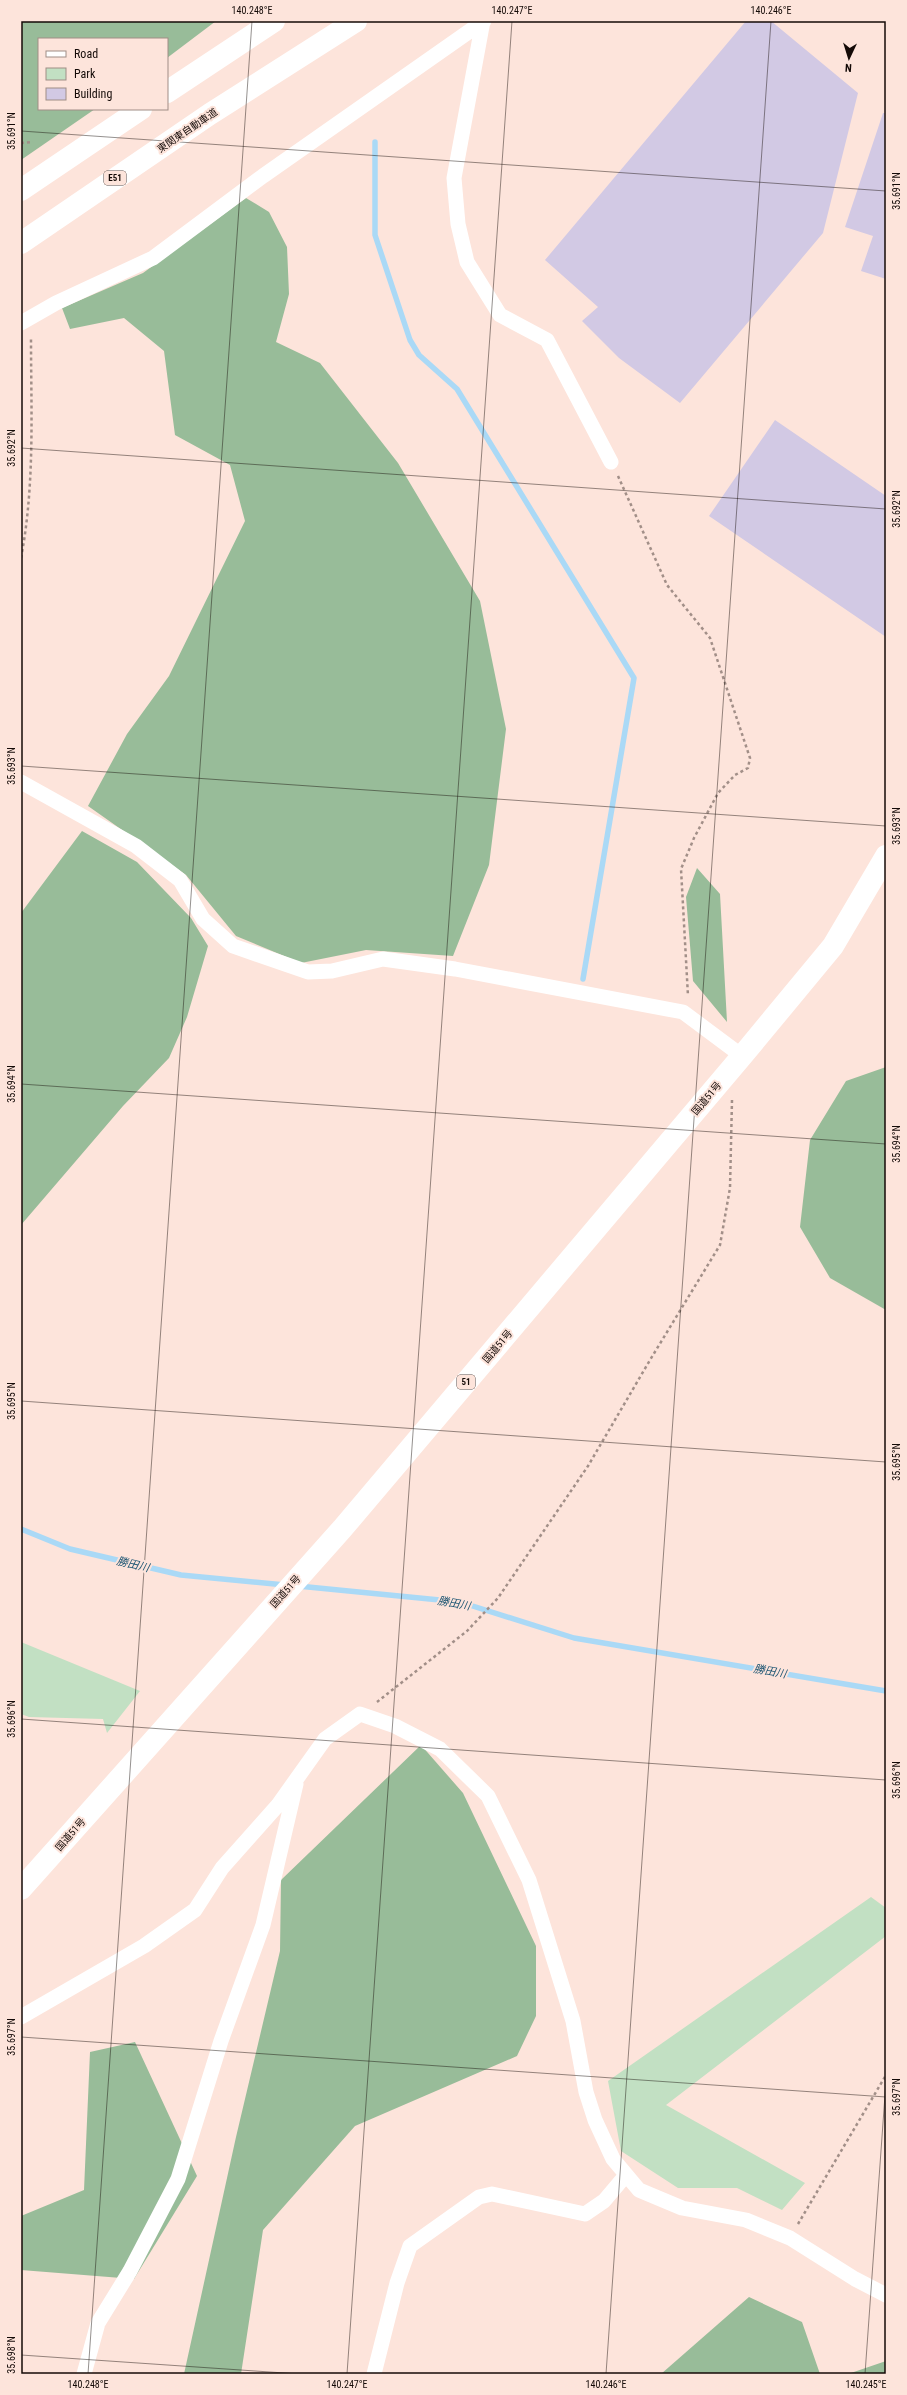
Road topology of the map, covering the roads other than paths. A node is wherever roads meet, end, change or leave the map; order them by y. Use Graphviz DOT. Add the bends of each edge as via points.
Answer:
graph roads {
  1 [pos="274,21"];
  2 [pos="356,21"];
  3 [pos="483,21"];
  4 [pos="168,91"];
  5 [pos="140,110"];
  6 [pos="21,190"];
  7 [pos="21,244"];
  8 [pos="26,320"];
  9 [pos="611,462"];
  10 [pos="21,782"];
  11 [pos="886,856"];
  12 [pos="742,1056"];
  13 [pos="298,1777"];
  14 [pos="21,1890"];
  15 [pos="21,2017"];
  16 [pos="626,2175"];
  17 [pos="886,2295"];
  18 [pos="84,2374"];
  19 [pos="374,2374"];
  1 -- 4 [label="highway"];
  2 -- 7 [label="highway, 東関東自動車道 / E51" via="210,114"];
  3 -- 8 [label="street" via="263,176 153,258 56,303"];
  3 -- 9 [label="street" via="454,178 458,224 467,262 500,315 547,340"];
  5 -- 6 [label="highway"];
  10 -- 12 [label="street" via="136,846 180,880 203,918 233,946 308,972 332,971 383,959 456,969 683,1012"];
  11 -- 12 [label="highway, 国道51号 / 51" via="833,946"];
  12 -- 14 [label="highway, 国道51号 / 51" via="342,1529"];
  13 -- 15 [label="street" via="278,1805 222,1868 195,1910 144,1946"];
  13 -- 16 [label="street" via="325,1739 360,1714 395,1726 440,1749 488,1796 529,1880 573,2021 586,2092 595,2120 612,2159"];
  13 -- 18 [label="street" via="263,1925 221,2041 178,2179 130,2271 98,2323"];
  16 -- 17 [label="street" via="639,2190 682,2208 746,2220 790,2238 855,2279"];
  16 -- 19 [label="street" via="604,2201 585,2214 492,2194 479,2197 410,2246 397,2283"];
}
